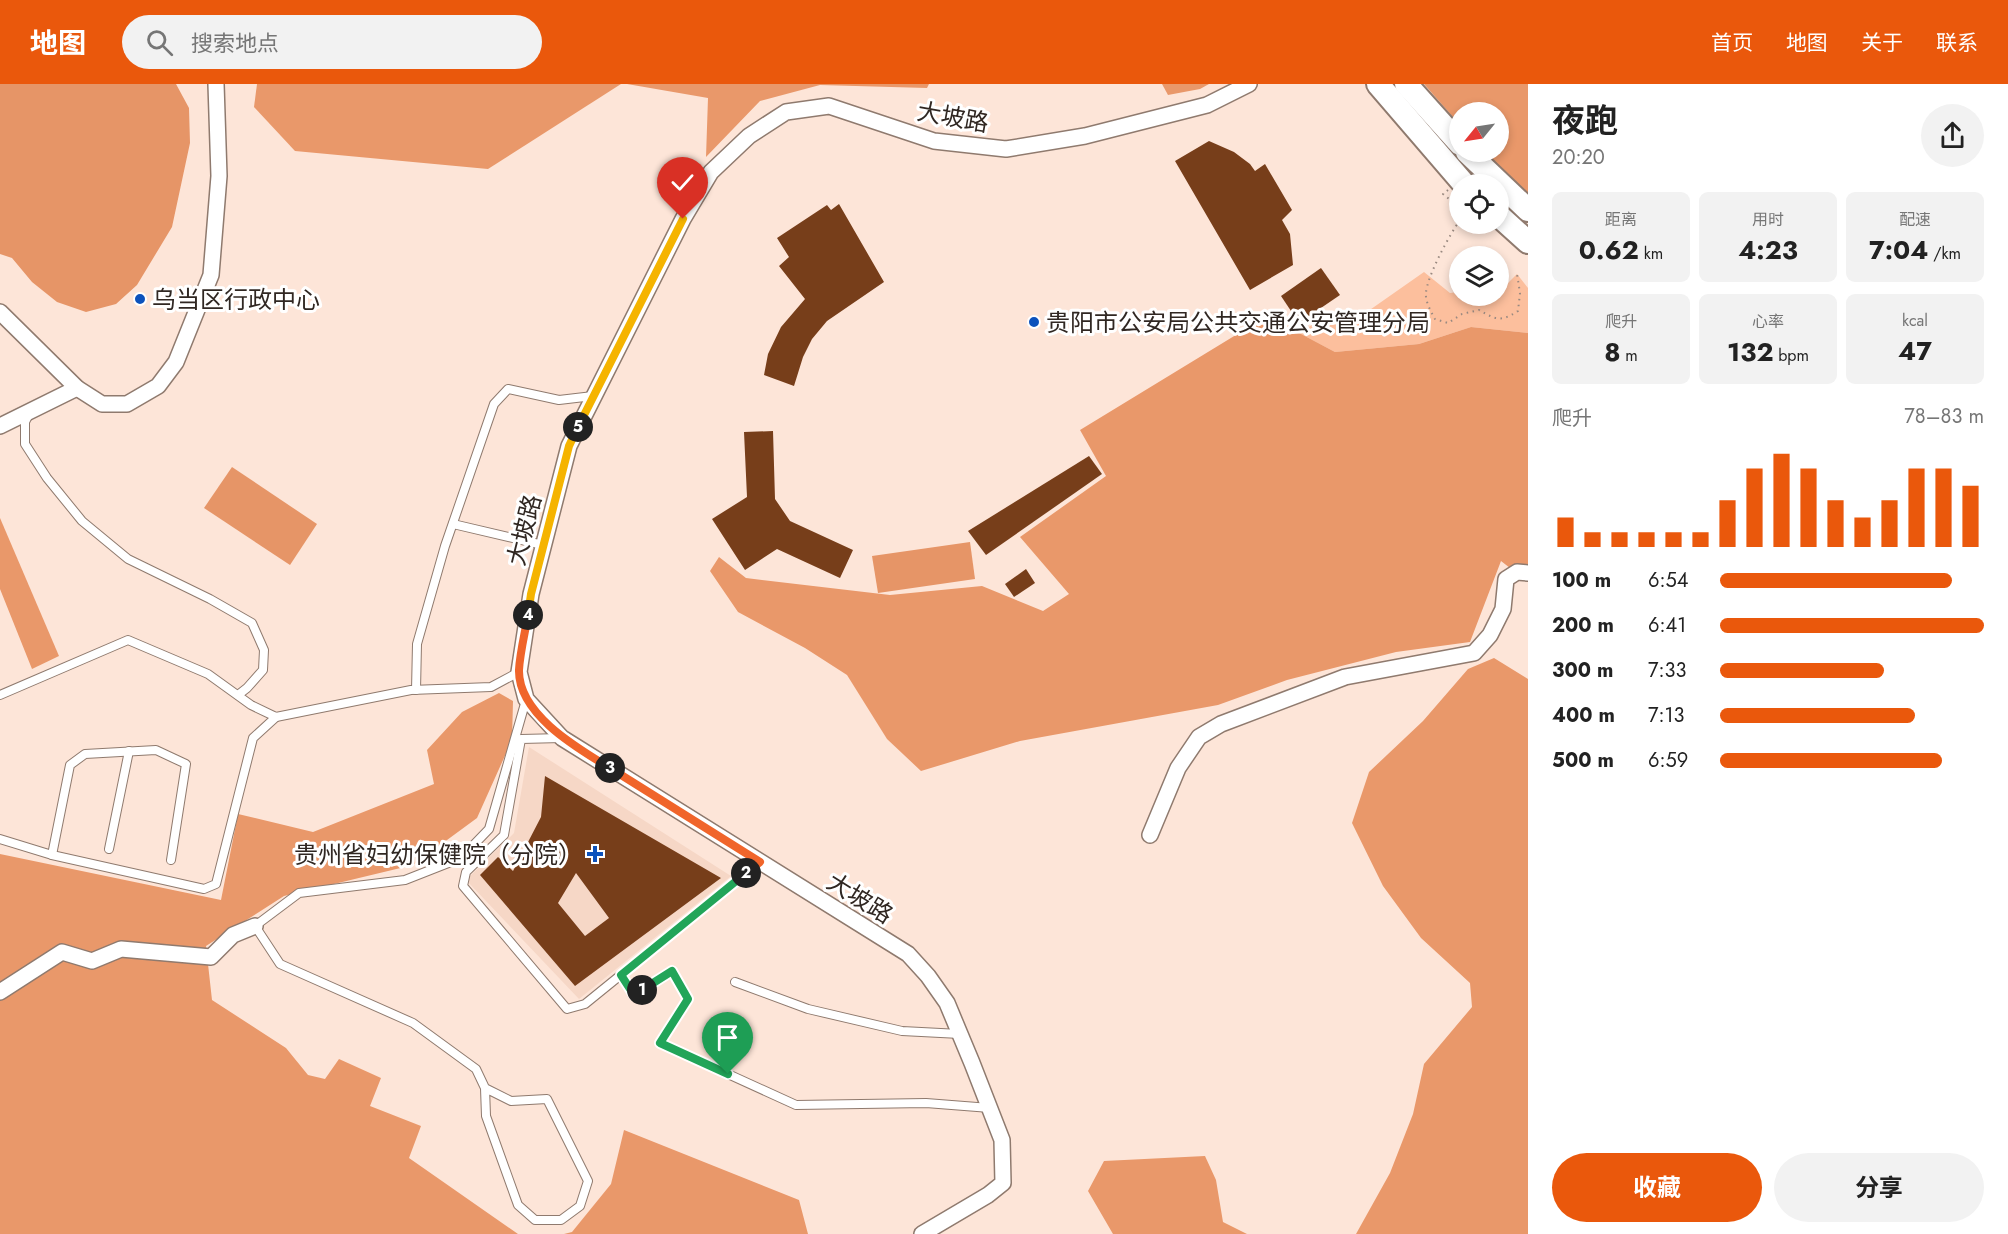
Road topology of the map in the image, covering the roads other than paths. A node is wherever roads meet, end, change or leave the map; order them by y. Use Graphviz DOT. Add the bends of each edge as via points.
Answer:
graph roads {
  1 [pos="216,84"];
  2 [pos="1249,84"];
  3 [pos="1378,84"];
  4 [pos="1406,84"];
  5 [pos="1449,132"];
  6 [pos="1478,162"];
  7 [pos="1453,174"];
  8 [pos="1528,210"];
  9 [pos="1509,225"];
  10 [pos="1528,242"];
  11 [pos="0,312"];
  12 [pos="77,388"];
  13 [pos="594,396"];
  14 [pos="30,413"];
  15 [pos="0,426"];
  16 [pos="453,524"];
  17 [pos="543,545"];
  18 [pos="1528,573"];
  19 [pos="519,672"];
  20 [pos="416,690"];
  21 [pos="0,695"];
  22 [pos="238,695"];
  23 [pos="526,699"];
  24 [pos="276,717"];
  25 [pos="562,738"];
  26 [pos="129,751"];
  27 [pos="1150,835"];
  28 [pos="0,839"];
  29 [pos="109,849"];
  30 [pos="52,855"];
  31 [pos="171,860"];
  32 [pos="760,862"];
  33 [pos="255,926"];
  34 [pos="621,975"];
  35 [pos="735,982"];
  36 [pos="0,992"];
  37 [pos="960,1034"];
  38 [pos="485,1088"];
  39 [pos="990,1108"];
  40 [pos="922,1234"];
  1 -- 12 [label="street" via="219,176 211,275 176,362 158,386 127,404 102,404"];
  2 -- 13 [label="street, 大坡路" via="1207,105 1085,136 1006,149 934,141 829,106 786,111 748,136 711,172 683,219"];
  3 -- 7 [label="main road"];
  4 -- 5 [label="main road"];
  6 -- 8 [label="main road"];
  9 -- 10 [label="main road"];
  11 -- 12 [label="street"];
  12 -- 14 [label="street"];
  13 -- 16 [label="lane" via="559,400 508,389 494,404"];
  13 -- 17 [label="street, 大坡路" via="569,446"];
  14 -- 15 [label="street"];
  14 -- 22 [label="lane" via="25,422 25,444 82,521 128,559 252,623 264,651 263,670"];
  16 -- 17 [label="lane"];
  16 -- 20 [label="lane" via="417,644"];
  17 -- 19 [label="street, 大坡路"];
  18 -- 27 [label="street" via="1517,572 1506,579 1503,609 1490,635 1474,653 1345,677 1221,724 1199,737 1178,768"];
  19 -- 20 [label="lane" via="491,687"];
  19 -- 23 [label="street, 大坡路"];
  20 -- 24 [label="lane"];
  21 -- 22 [label="lane" via="128,640 208,674"];
  22 -- 24 [label="lane"];
  23 -- 25 [label="street, 大坡路"];
  23 -- 33 [label="lane" via="489,829 461,858 405,880 299,893"];
  24 -- 30 [label="lane" via="253,738 216,884 204,889"];
  25 -- 32 [label="street, 大坡路"];
  25 -- 34 [label="lane" via="521,739 504,835 466,872 463,886 567,1009 585,1004"];
  26 -- 29 [label="lane"];
  26 -- 30 [label="lane" via="85,754 70,765"];
  26 -- 31 [label="lane" via="156,750 186,764"];
  28 -- 30 [label="lane"];
  32 -- 34 [label="lane"];
  32 -- 37 [label="street, 大坡路" via="908,954 947,1003"];
  33 -- 36 [label="street" via="233,934 211,957 122,948 92,961 62,952"];
  33 -- 38 [label="lane" via="280,964 413,1023 476,1069"];
  34 -- 39 [label="lane" via="634,995 672,971 688,999 660,1043 796,1105 926,1103"];
  35 -- 37 [label="lane" via="808,1009 902,1031"];
  37 -- 39 [label="street, 大坡路"];
  38 -- 38 [label="lane" via="511,1101 547,1099 588,1181 580,1206 561,1220 535,1220 518,1205 486,1116"];
  39 -- 40 [label="street, 大坡路" via="1002,1140 1003,1182"];
}
